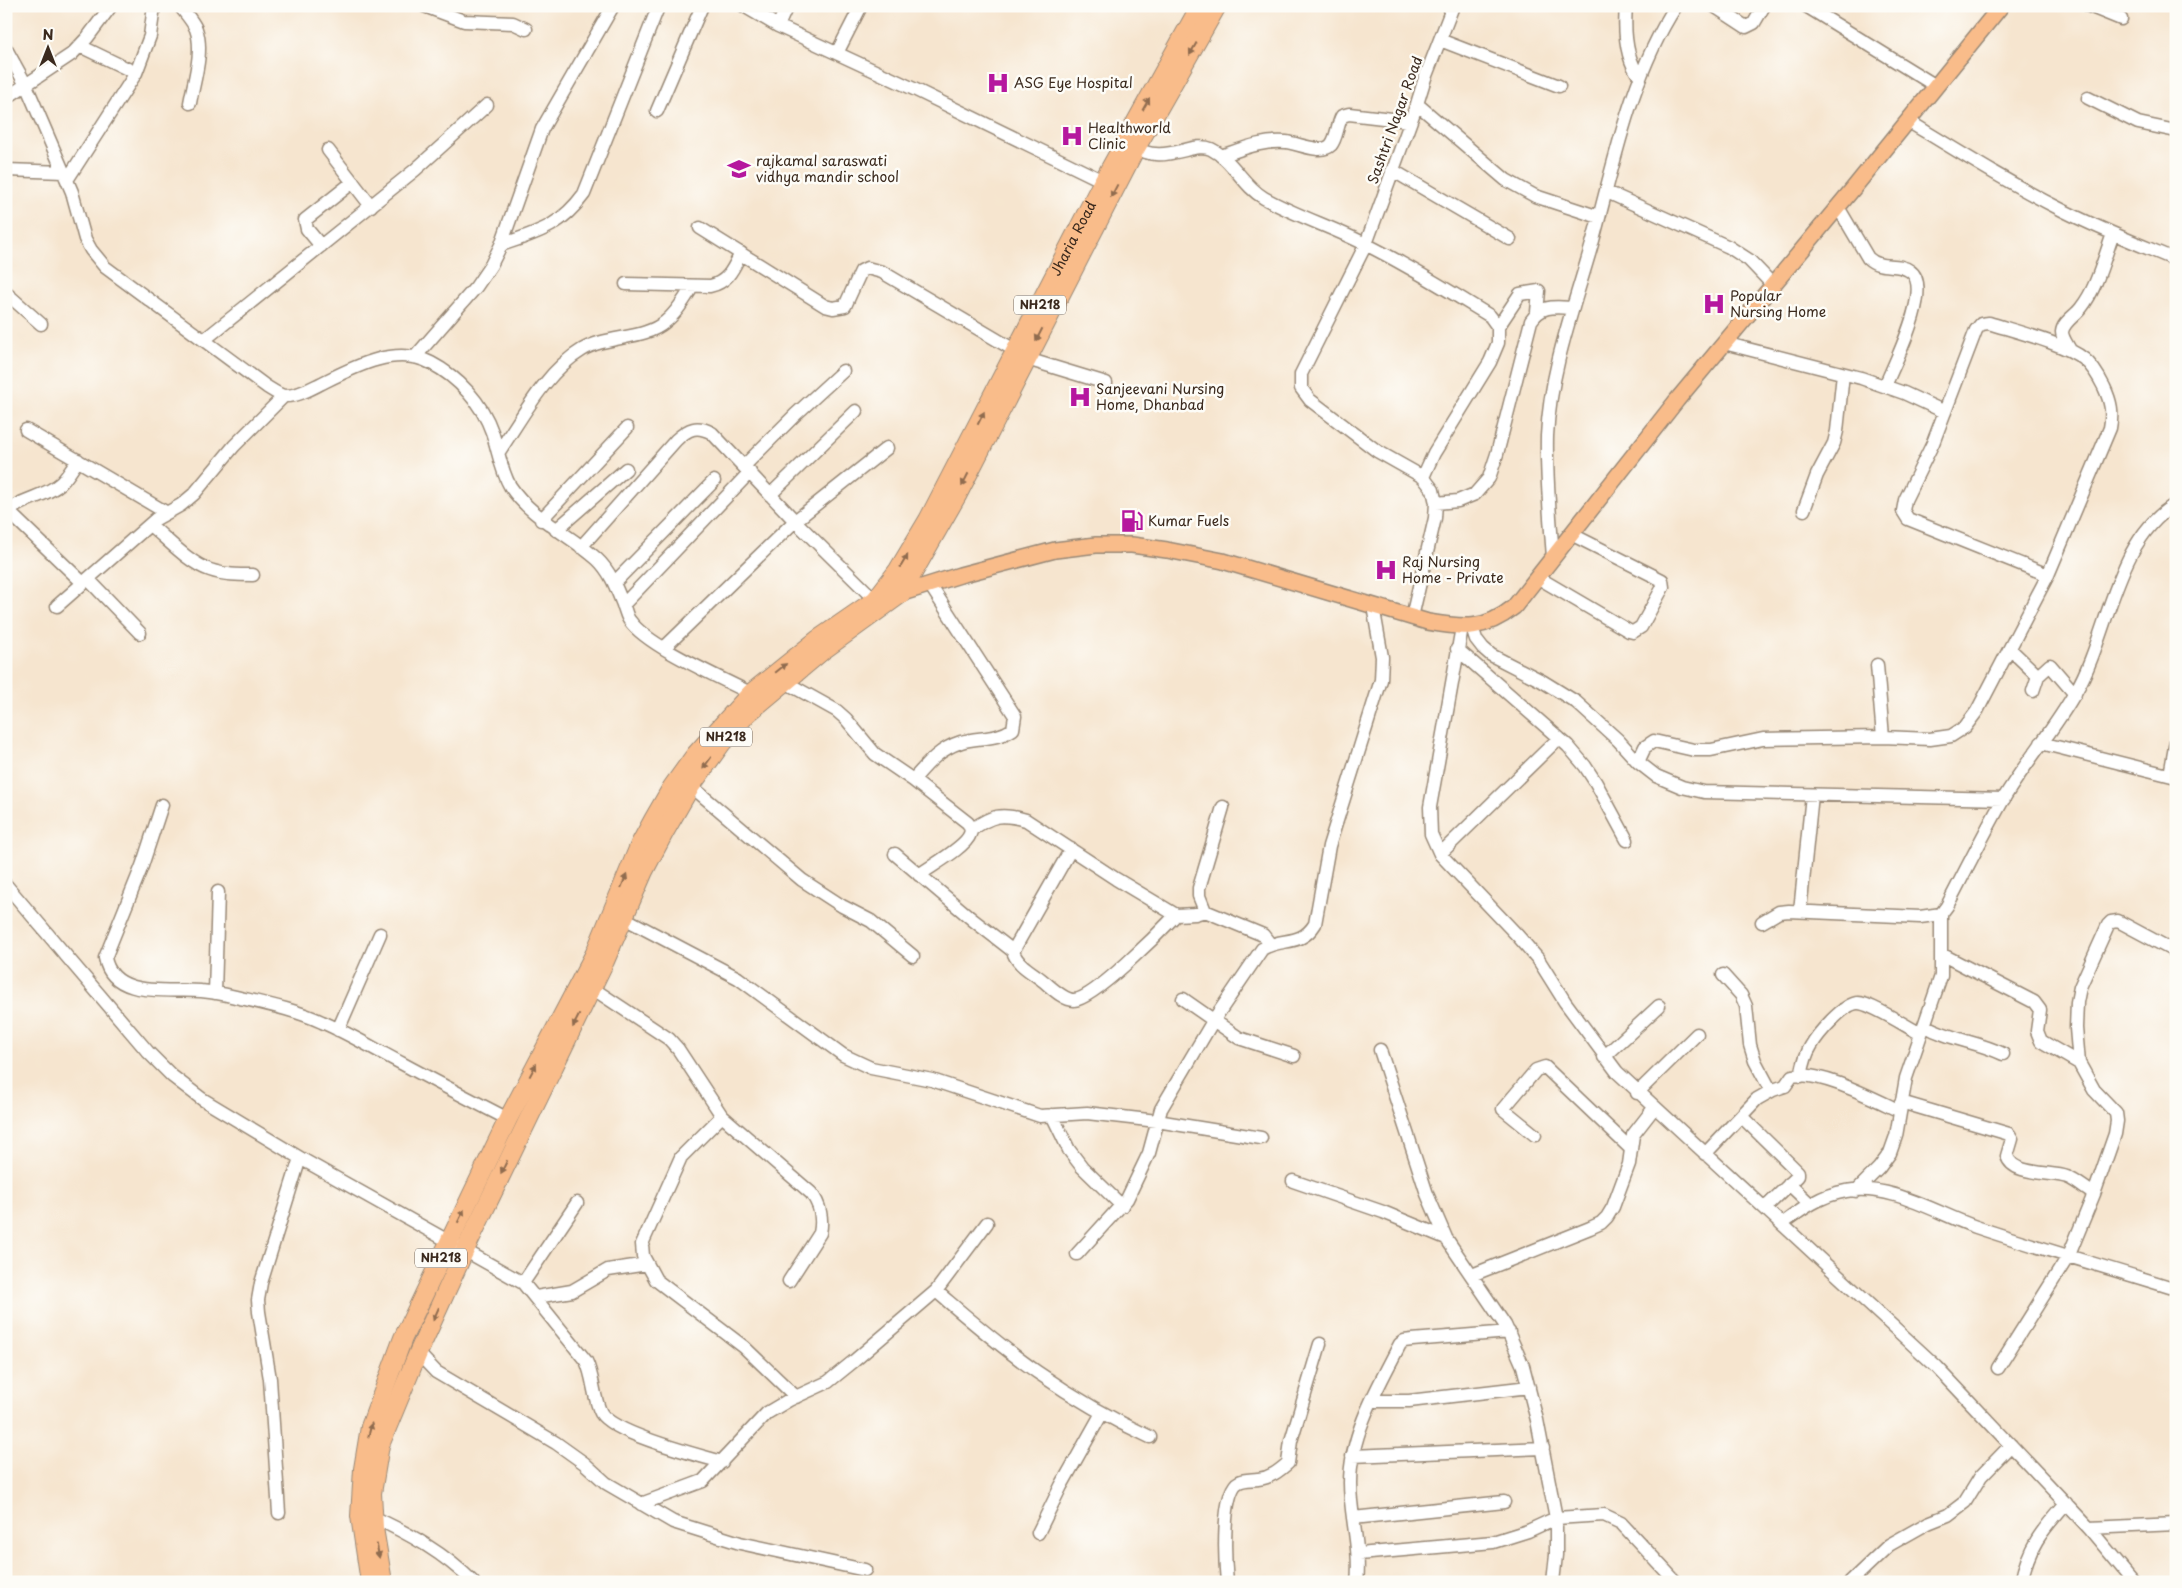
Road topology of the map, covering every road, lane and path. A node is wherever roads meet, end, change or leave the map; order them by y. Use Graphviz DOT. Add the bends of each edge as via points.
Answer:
graph roads {
  1 [pos="111,6"];
  2 [pos="154,6"];
  3 [pos="180,6"];
  4 [pos="424,6"];
  5 [pos="613,6"];
  6 [pos="702,6"];
  7 [pos="744,6"];
  8 [pos="788,6"];
  9 [pos="861,6"];
  10 [pos="1200,6"];
  11 [pos="1216,6"];
  12 [pos="1453,6"];
  13 [pos="1626,6"];
  14 [pos="1676,6"];
  15 [pos="1714,6"];
  16 [pos="1764,6"];
  17 [pos="1806,6"];
  18 [pos="2001,6"];
  19 [pos="2089,6"];
  20 [pos="657,10"];
  21 [pos="2121,18"];
  22 [pos="778,26"];
  23 [pos="526,29"];
  24 [pos="1440,40"];
  25 [pos="80,46"];
  26 [pos="6,49"];
  27 [pos="837,53"];
  28 [pos="136,72"];
  29 [pos="1640,77"];
  30 [pos="26,85"];
  31 [pos="1559,86"];
  32 [pos="1936,86"];
  33 [pos="6,98"];
  34 [pos="2088,98"];
  35 [pos="190,103"];
  36 [pos="1418,104"];
  37 [pos="487,105"];
  38 [pos="657,111"];
  39 [pos="1908,121"];
  40 [pos="1409,122"];
  41 [pos="2176,131"];
  42 [pos="1131,145"];
  43 [pos="328,150"];
  44 [pos="1221,156"];
  45 [pos="6,170"];
  46 [pos="1392,170"];
  47 [pos="65,176"];
  48 [pos="1103,181"];
  49 [pos="353,182"];
  50 [pos="1607,192"];
  51 [pos="370,206"];
  52 [pos="1838,207"];
  53 [pos="1600,217"];
  54 [pos="700,228"];
  55 [pos="2113,234"];
  56 [pos="1510,239"];
  57 [pos="1366,244"];
  58 [pos="501,245"];
  59 [pos="321,246"];
  60 [pos="741,254"];
  61 [pos="2176,260"];
  62 [pos="626,284"];
  63 [pos="1773,285"];
  64 [pos="693,286"];
  65 [pos="6,293"];
  66 [pos="1573,308"];
  67 [pos="1537,312"];
  68 [pos="41,324"];
  69 [pos="1498,327"];
  70 [pos="204,340"];
  71 [pos="1724,343"];
  72 [pos="2070,350"];
  73 [pos="1021,355"];
  74 [pos="415,357"];
  75 [pos="843,371"];
  76 [pos="1843,374"];
  77 [pos="1106,383"];
  78 [pos="1885,386"];
  79 [pos="284,396"];
  80 [pos="856,411"];
  81 [pos="1945,412"];
  82 [pos="627,428"];
  83 [pos="26,430"];
  84 [pos="887,448"];
  85 [pos="498,453"];
  86 [pos="78,460"];
  87 [pos="626,469"];
  88 [pos="747,469"];
  89 [pos="1423,478"];
  90 [pos="714,481"];
  91 [pos="770,495"];
  92 [pos="1436,503"];
  93 [pos="2176,504"];
  94 [pos="1804,510"];
  95 [pos="7,512"];
  96 [pos="167,513"];
  97 [pos="541,520"];
  98 [pos="795,522"];
  99 [pos="150,525"];
  100 [pos="556,530"];
  101 [pos="1571,534"];
  102 [pos="581,547"];
  103 [pos="1553,557"];
  104 [pos="253,575"];
  105 [pos="2048,575"];
  106 [pos="1538,577"];
  107 [pos="85,581"];
  108 [pos="614,583"];
  109 [pos="930,585"];
  110 [pos="902,594"];
  111 [pos="875,600"];
  112 [pos="623,605"];
  113 [pos="57,606"];
  114 [pos="1374,606"];
  115 [pos="1412,617"];
  116 [pos="1467,627"];
  117 [pos="140,633"];
  118 [pos="664,648"];
  119 [pos="1457,649"];
  120 [pos="2010,649"];
  121 [pos="1876,665"];
  122 [pos="2038,676"];
  123 [pos="785,682"];
  124 [pos="2034,691"];
  125 [pos="2074,694"];
  126 [pos="757,697"];
  127 [pos="1884,737"];
  128 [pos="1559,738"];
  129 [pos="2176,741"];
  130 [pos="2041,742"];
  131 [pos="1638,762"];
  132 [pos="2173,776"];
  133 [pos="913,780"];
  134 [pos="691,786"];
  135 [pos="1812,795"];
  136 [pos="2004,799"];
  137 [pos="162,805"];
  138 [pos="1223,806"];
  139 [pos="971,830"];
  140 [pos="1627,840"];
  141 [pos="1071,849"];
  142 [pos="894,854"];
  143 [pos="1440,854"];
  144 [pos="919,875"];
  145 [pos="6,885"];
  146 [pos="218,892"];
  147 [pos="1205,911"];
  148 [pos="1800,911"];
  149 [pos="1940,914"];
  150 [pos="1176,915"];
  151 [pos="624,918"];
  152 [pos="1762,922"];
  153 [pos="612,931"];
  154 [pos="380,934"];
  155 [pos="1270,944"];
  156 [pos="1013,951"];
  157 [pos="2176,952"];
  158 [pos="1941,954"];
  159 [pos="914,956"];
  160 [pos="599,958"];
  161 [pos="1723,974"];
  162 [pos="592,988"];
  163 [pos="214,993"];
  164 [pos="1183,999"];
  165 [pos="1659,1006"];
  166 [pos="1213,1021"];
  167 [pos="1922,1029"];
  168 [pos="338,1030"];
  169 [pos="1697,1034"];
  170 [pos="1380,1050"];
  171 [pos="2003,1054"];
  172 [pos="1294,1056"];
  173 [pos="1604,1057"];
  174 [pos="2079,1063"];
  175 [pos="1801,1076"];
  176 [pos="1771,1090"];
  177 [pos="1637,1093"];
  178 [pos="1900,1107"];
  179 [pos="1654,1108"];
  180 [pos="1052,1115"];
  181 [pos="722,1116"];
  182 [pos="1741,1116"];
  183 [pos="508,1119"];
  184 [pos="1156,1121"];
  185 [pos="1535,1135"];
  186 [pos="1261,1138"];
  187 [pos="1631,1149"];
  188 [pos="1705,1154"];
  189 [pos="300,1158"];
  190 [pos="1293,1181"];
  191 [pos="1789,1184"];
  192 [pos="1856,1191"];
  193 [pos="2094,1194"];
  194 [pos="577,1203"];
  195 [pos="1810,1204"];
  196 [pos="1122,1206"];
  197 [pos="1765,1208"];
  198 [pos="987,1223"];
  199 [pos="1782,1224"];
  200 [pos="1446,1238"];
  201 [pos="449,1241"];
  202 [pos="465,1250"];
  203 [pos="1077,1254"];
  204 [pos="2068,1255"];
  205 [pos="647,1264"];
  206 [pos="1472,1275"];
  207 [pos="789,1281"];
  208 [pos="523,1283"];
  209 [pos="2176,1289"];
  210 [pos="936,1291"];
  211 [pos="536,1297"];
  212 [pos="1509,1332"];
  213 [pos="1320,1344"];
  214 [pos="418,1354"];
  215 [pos="1998,1368"];
  216 [pos="1530,1387"];
  217 [pos="796,1396"];
  218 [pos="1372,1401"];
  219 [pos="1102,1413"];
  220 [pos="1150,1437"];
  221 [pos="2011,1445"];
  222 [pos="1543,1448"];
  223 [pos="1352,1456"];
  224 [pos="722,1462"];
  225 [pos="1504,1502"];
  226 [pos="2066,1503"];
  227 [pos="641,1504"];
  228 [pos="278,1513"];
  229 [pos="373,1517"];
  230 [pos="1353,1518"];
  231 [pos="1556,1518"];
  232 [pos="2176,1524"];
  233 [pos="2089,1528"];
  234 [pos="1038,1534"];
  235 [pos="1359,1554"];
  236 [pos="865,1570"];
  237 [pos="370,1582"];
  238 [pos="383,1582"];
  239 [pos="473,1582"];
  240 [pos="1227,1582"];
  241 [pos="1357,1582"];
  242 [pos="1553,1582"];
  243 [pos="1676,1582"];
  244 [pos="1850,1582"];
  245 [pos="2021,1582"];
  246 [pos="2134,1582"];
  1 -- 25 [label="street"];
  2 -- 28 [label="street" via="150,36"];
  3 -- 35 [label="street" via="191,20 197,36 197,62"];
  4 -- 23 [label="street" via="464,21 513,23"];
  5 -- 58 [label="street" via="542,129"];
  6 -- 38 [label="street"];
  7 -- 22 [label="street"];
  8 -- 22 [label="street"];
  9 -- 27 [label="street"];
  42 -- 10 [label="highway, Jharia Road / NH218, one-way"];
  11 -- 42 [label="highway, Jharia Road / NH218, one-way"];
  12 -- 24 [label="street, Sashtri Nagar Road"];
  13 -- 29 [label="street" via="1629,57"];
  14 -- 29 [label="street"];
  15 -- 16 [label="street" via="1746,27 1754,23"];
  17 -- 32 [label="street"];
  18 -- 32 [label="main road"];
  19 -- 21 [label="street"];
  20 -- 58 [label="street" via="584,194 573,210 560,220"];
  22 -- 27 [label="street"];
  24 -- 31 [label="street"];
  24 -- 36 [label="street, Sashtri Nagar Road"];
  25 -- 28 [label="street"];
  25 -- 30 [label="street"];
  26 -- 30 [label="street"];
  27 -- 48 [label="street"];
  28 -- 47 [label="street"];
  29 -- 50 [label="street"];
  30 -- 33 [label="street"];
  30 -- 47 [label="street"];
  32 -- 39 [label="main road"];
  34 -- 41 [label="street" via="2138,123"];
  36 -- 40 [label="street, Sashtri Nagar Road"];
  36 -- 53 [label="street" via="1506,180 1535,196"];
  37 -- 51 [label="street"];
  39 -- 52 [label="main road"];
  39 -- 55 [label="street" via="1997,174"];
  40 -- 44 [label="street" via="1349,114 1342,116 1331,145 1325,148 1264,142"];
  40 -- 46 [label="street, Sashtri Nagar Road"];
  42 -- 44 [label="street" via="1157,155 1209,148"];
  42 -- 48 [label="highway, Jharia Road / NH218"];
  42 -- 73 [label="highway, Jharia Road / NH218, one-way"];
  43 -- 49 [label="street"];
  44 -- 57 [label="street" via="1248,186 1264,198"];
  45 -- 47 [label="street"];
  46 -- 56 [label="street"];
  46 -- 57 [label="street, Sashtri Nagar Road"];
  47 -- 70 [label="street" via="81,229 91,250 105,267"];
  48 -- 73 [label="highway, Jharia Road / NH218"];
  49 -- 51 [label="street"];
  49 -- 59 [label="street" via="305,220 307,229"];
  50 -- 53 [label="street"];
  50 -- 63 [label="street" via="1729,247 1749,260"];
  51 -- 59 [label="street"];
  52 -- 63 [label="main road"];
  52 -- 78 [label="street" via="1874,264 1904,268 1912,272 1918,281 1919,294 1914,312"];
  53 -- 66 [label="street"];
  54 -- 60 [label="street"];
  55 -- 61 [label="street"];
  55 -- 72 [label="street" via="2088,296 2062,331"];
  57 -- 69 [label="street" via="1490,316"];
  57 -- 89 [label="street, Sashtri Nagar Road" via="1301,374 1301,388 1310,400 1377,451"];
  58 -- 74 [label="street" via="476,286"];
  59 -- 70 [label="street"];
  60 -- 64 [label="street" via="731,274 719,284"];
  60 -- 73 [label="street" via="833,308 845,306 861,271 867,268 876,270"];
  62 -- 64 [label="street"];
  63 -- 71 [label="main road"];
  64 -- 85 [label="street" via="664,324 604,341 569,359 547,382"];
  65 -- 68 [label="street"];
  66 -- 67 [label="street" via="1547,307"];
  66 -- 103 [label="street" via="1552,388 1547,436"];
  67 -- 69 [label="street" via="1538,291 1520,294"];
  67 -- 92 [label="street" via="1531,320 1488,478 1474,494 1458,501"];
  69 -- 89 [label="street" via="1498,343 1490,362 1447,428"];
  70 -- 79 [label="street"];
  71 -- 76 [label="street"];
  71 -- 101 [label="main road"];
  72 -- 81 [label="street" via="1989,323 1981,324"];
  72 -- 105 [label="street" via="2084,359 2097,374 2110,399 2113,414"];
  73 -- 77 [label="street"];
  73 -- 110 [label="highway, Jharia Road / NH218, one-way" via="958,494"];
  111 -- 73 [label="highway, Jharia Road / NH218, one-way" via="898,570 928,520"];
  74 -- 79 [label="street" via="385,358 365,363 304,392"];
  74 -- 85 [label="street" via="438,368 469,393 482,409"];
  75 -- 88 [label="street" via="795,415"];
  76 -- 78 [label="street"];
  76 -- 94 [label="street" via="1834,443"];
  78 -- 81 [label="street"];
  79 -- 96 [label="street" via="234,446 194,494"];
  80 -- 91 [label="street"];
  81 -- 105 [label="street" via="1920,472 1904,500 1903,511 1908,519"];
  82 -- 97 [label="street"];
  83 -- 86 [label="street"];
  84 -- 98 [label="street"];
  85 -- 97 [label="street" via="509,484"];
  86 -- 95 [label="street" via="61,482"];
  86 -- 96 [label="street"];
  87 -- 100 [label="street"];
  88 -- 91 [label="street"];
  88 -- 102 [label="street" via="712,433 702,428 691,428 676,440"];
  88 -- 112 [label="street"];
  89 -- 92 [label="street"];
  90 -- 108 [label="street"];
  91 -- 98 [label="street"];
  92 -- 115 [label="street"];
  93 -- 125 [label="street" via="2151,523 2125,566 2095,652"];
  95 -- 107 [label="street"];
  96 -- 99 [label="street"];
  97 -- 100 [label="street"];
  98 -- 111 [label="street"];
  98 -- 118 [label="street"];
  99 -- 104 [label="street" via="209,570"];
  99 -- 107 [label="street"];
  100 -- 102 [label="street"];
  101 -- 103 [label="main road"];
  101 -- 106 [label="street" via="1662,580 1663,587 1641,627 1629,631"];
  102 -- 108 [label="street" via="607,569"];
  103 -- 106 [label="main road"];
  105 -- 120 [label="street"];
  106 -- 116 [label="main road" via="1514,607 1502,616 1490,623"];
  107 -- 113 [label="street"];
  107 -- 117 [label="street"];
  108 -- 112 [label="street"];
  109 -- 110 [label="main road"];
  109 -- 114 [label="main road" via="1055,550 1132,545 1223,561"];
  109 -- 133 [label="street" via="1015,716 1013,730 1005,735 962,742 948,748 935,755"];
  110 -- 111 [label="main road"];
  110 -- 123 [label="highway, NH218"];
  126 -- 111 [label="highway, NH218, one-way" via="817,640"];
  112 -- 118 [label="street" via="630,621"];
  114 -- 115 [label="main road"];
  114 -- 155 [label="street" via="1382,680 1329,846 1315,924 1309,934 1301,938"];
  115 -- 116 [label="main road"];
  116 -- 119 [label="street"];
  116 -- 131 [label="street" via="1491,656 1576,702"];
  118 -- 126 [label="street"];
  119 -- 128 [label="street"];
  119 -- 143 [label="street" via="1430,807 1431,834"];
  120 -- 122 [label="street"];
  120 -- 127 [label="street" via="1965,728 1951,736 1930,739"];
  121 -- 127 [label="street"];
  122 -- 124 [label="street"];
  122 -- 125 [label="street" via="2050,665"];
  123 -- 126 [label="highway, NH218"];
  123 -- 133 [label="street" via="837,711 875,754"];
  125 -- 130 [label="street" via="2062,716"];
  126 -- 134 [label="highway, NH218, one-way"];
  153 -- 126 [label="highway, NH218, one-way" via="640,844 672,787 715,731"];
  127 -- 131 [label="street" via="1763,739 1711,750 1694,750 1654,741 1645,748"];
  128 -- 140 [label="street" via="1585,766"];
  128 -- 143 [label="street"];
  129 -- 132 [label="street"];
  130 -- 132 [label="street"];
  130 -- 136 [label="street"];
  131 -- 135 [label="street" via="1664,780 1704,792"];
  133 -- 139 [label="street" via="968,823"];
  134 -- 151 [label="highway, NH218" via="648,863"];
  134 -- 159 [label="street" via="802,880 872,921"];
  135 -- 136 [label="street"];
  135 -- 148 [label="street"];
  136 -- 149 [label="street"];
  137 -- 163 [label="street" via="142,866 105,958 107,966 124,982 140,989"];
  138 -- 147 [label="street" via="1199,888"];
  139 -- 141 [label="street" via="994,816 1016,817"];
  139 -- 144 [label="street" via="964,843"];
  141 -- 150 [label="street"];
  141 -- 156 [label="street"];
  142 -- 144 [label="street"];
  143 -- 173 [label="street" via="1538,959"];
  144 -- 156 [label="street"];
  145 -- 189 [label="street" via="172,1076 202,1099"];
  146 -- 163 [label="street"];
  147 -- 150 [label="street"];
  147 -- 155 [label="street" via="1263,935"];
  148 -- 149 [label="street" via="1920,917"];
  148 -- 152 [label="street" via="1779,912"];
  149 -- 158 [label="street"];
  150 -- 156 [label="street" via="1088,996 1076,1000 1063,996 1021,964 1014,958"];
  151 -- 153 [label="highway, NH218"];
  151 -- 180 [label="street" via="738,978 843,1055 872,1068 932,1080 1040,1116"];
  153 -- 160 [label="highway, NH218"];
  154 -- 168 [label="street"];
  155 -- 166 [label="street" via="1262,949"];
  157 -- 174 [label="street" via="2118,921 2108,925 2077,1002"];
  158 -- 167 [label="street" via="1938,986"];
  158 -- 174 [label="street" via="2034,1002 2040,1010 2037,1031 2041,1041"];
  160 -- 162 [label="highway, NH218"];
  183 -- 160 [label="highway, NH218, one-way"];
  161 -- 176 [label="street" via="1743,1001 1755,1061"];
  162 -- 181 [label="street" via="669,1039"];
  162 -- 202 [label="highway, NH218, one-way"];
  163 -- 168 [label="street" via="272,1005"];
  164 -- 166 [label="street"];
  165 -- 173 [label="street"];
  166 -- 172 [label="street" via="1239,1038"];
  166 -- 184 [label="street"];
  167 -- 171 [label="street" via="1976,1043"];
  167 -- 175 [label="street" via="1865,1004 1851,1004 1819,1034 1806,1056"];
  167 -- 178 [label="street"];
  168 -- 183 [label="street"];
  169 -- 177 [label="street"];
  170 -- 200 [label="street" via="1427,1194"];
  173 -- 177 [label="street"];
  174 -- 193 [label="street" via="2094,1090 2116,1113 2117,1121"];
  175 -- 176 [label="street" via="1792,1076 1785,1086"];
  175 -- 178 [label="street" via="1844,1086"];
  176 -- 182 [label="street"];
  177 -- 179 [label="street"];
  178 -- 192 [label="street" via="1890,1152"];
  178 -- 193 [label="street" via="2009,1134 2012,1139 2007,1156 2014,1166 2068,1178"];
  179 -- 187 [label="street" via="1633,1135"];
  179 -- 188 [label="street"];
  180 -- 184 [label="street" via="1087,1114"];
  180 -- 196 [label="street" via="1069,1150 1082,1167"];
  181 -- 205 [label="street" via="692,1144 672,1174 642,1244"];
  181 -- 207 [label="street" via="816,1199 822,1224 820,1233"];
  182 -- 188 [label="street"];
  182 -- 191 [label="street" via="1798,1171 1798,1176"];
  201 -- 183 [label="highway, NH218, one-way"];
  184 -- 186 [label="street"];
  184 -- 196 [label="street" via="1149,1153"];
  185 -- 187 [label="street" via="1502,1109 1536,1070 1545,1067"];
  187 -- 206 [label="street" via="1628,1169 1613,1206 1601,1223"];
  188 -- 197 [label="street"];
  189 -- 201 [label="street"];
  189 -- 228 [label="street" via="258,1300 270,1379"];
  190 -- 200 [label="street"];
  191 -- 195 [label="street"];
  191 -- 197 [label="street"];
  192 -- 195 [label="street" via="1847,1190 1822,1197"];
  192 -- 204 [label="street" via="1914,1200 1975,1226"];
  193 -- 204 [label="street"];
  194 -- 208 [label="street"];
  195 -- 199 [label="street"];
  196 -- 203 [label="street"];
  197 -- 199 [label="street"];
  198 -- 210 [label="street"];
  199 -- 221 [label="street" via="1937,1367"];
  200 -- 206 [label="street"];
  201 -- 202 [label="street"];
  237 -- 201 [label="highway, NH218, one-way" via="360,1516 370,1427 403,1338"];
  202 -- 208 [label="street"];
  202 -- 214 [label="highway, NH218, one-way"];
  204 -- 209 [label="street"];
  204 -- 215 [label="street"];
  205 -- 211 [label="street" via="608,1270 572,1291"];
  205 -- 217 [label="street" via="656,1280 744,1347"];
  206 -- 212 [label="street"];
  208 -- 211 [label="street"];
  210 -- 217 [label="street" via="828,1382"];
  210 -- 219 [label="street" via="1037,1373"];
  211 -- 224 [label="street" via="586,1361 598,1404 606,1419 661,1444"];
  212 -- 216 [label="street"];
  212 -- 218 [label="street" via="1404,1341"];
  213 -- 240 [label="street" via="1290,1441 1288,1463 1270,1476 1237,1482 1231,1490 1225,1542"];
  214 -- 227 [label="street" via="436,1372 556,1443 606,1483"];
  214 -- 229 [label="highway, NH218" via="380,1445 372,1493"];
  216 -- 218 [label="street" via="1409,1401"];
  216 -- 222 [label="street"];
  217 -- 224 [label="street" via="767,1413"];
  218 -- 223 [label="street"];
  219 -- 220 [label="street"];
  219 -- 234 [label="street"];
  221 -- 226 [label="street"];
  221 -- 244 [label="street" via="1981,1476 1965,1502 1948,1515 1889,1545"];
  222 -- 223 [label="street"];
  222 -- 231 [label="street"];
  223 -- 230 [label="street"];
  224 -- 227 [label="street" via="703,1481"];
  225 -- 230 [label="street"];
  226 -- 233 [label="street"];
  226 -- 245 [label="street" via="2034,1543"];
  227 -- 236 [label="street" via="673,1522 702,1532"];
  229 -- 238 [label="highway, NH218, one-way"];
  229 -- 239 [label="street" via="437,1551"];
  230 -- 235 [label="street"];
  231 -- 235 [label="street" via="1528,1532 1493,1542"];
  231 -- 242 [label="street"];
  231 -- 243 [label="street" via="1591,1514 1613,1518"];
  232 -- 233 [label="street"];
  233 -- 246 [label="street"];
  235 -- 241 [label="street"];
}
